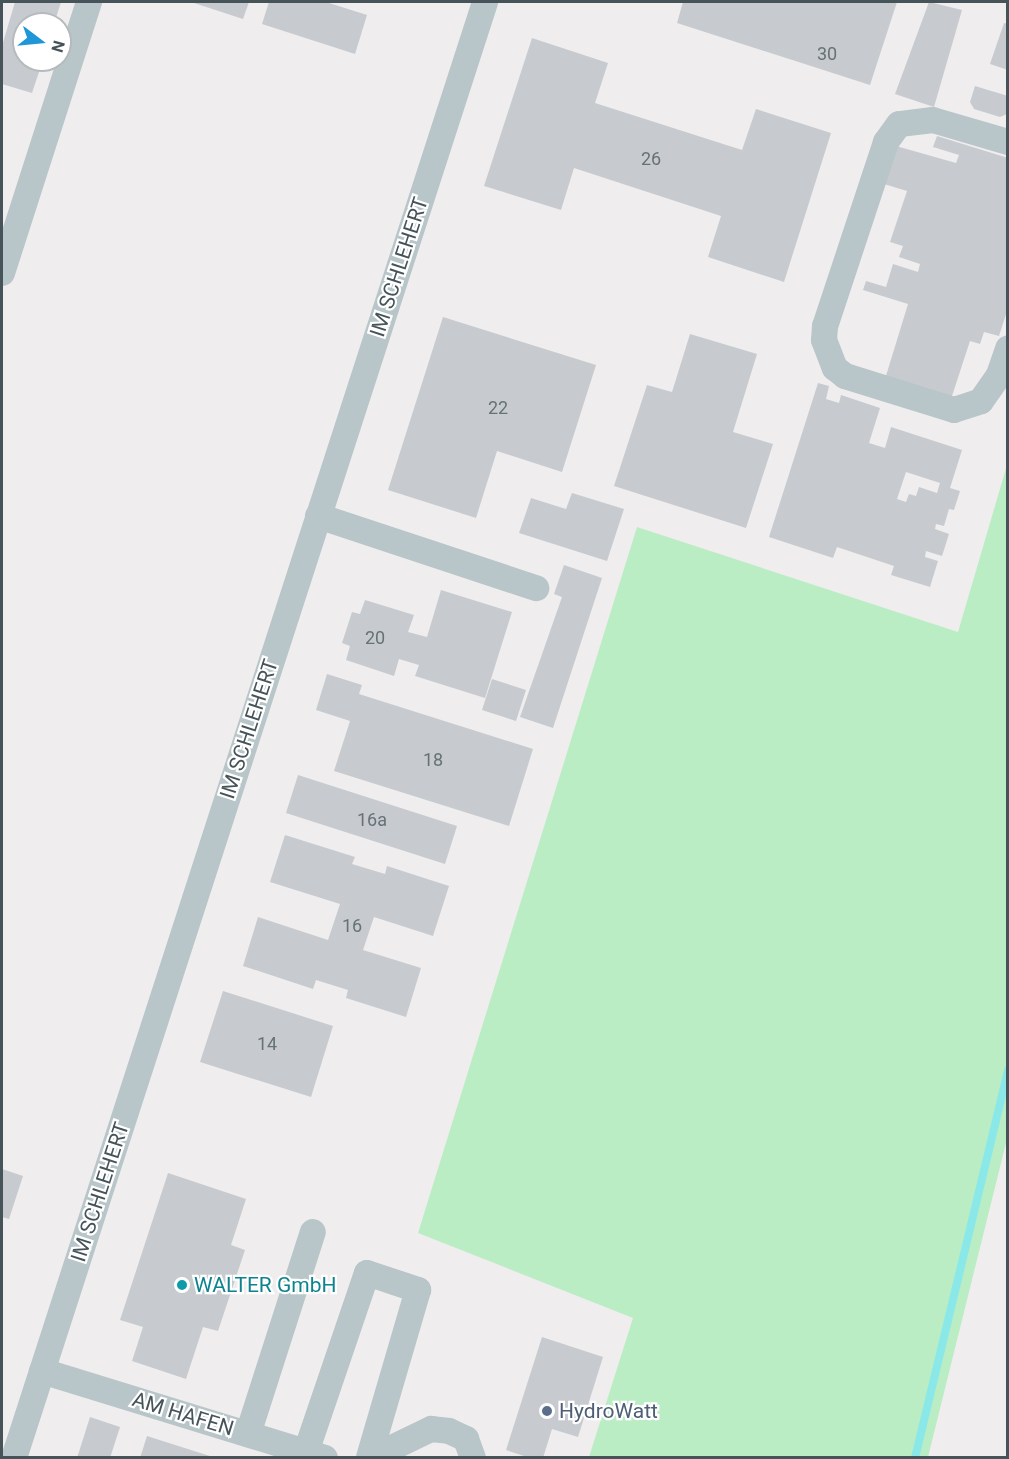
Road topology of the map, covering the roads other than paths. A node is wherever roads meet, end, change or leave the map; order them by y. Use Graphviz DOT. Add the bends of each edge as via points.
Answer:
graph roads {
  1 [pos="89,2"];
  2 [pos="485,2"];
  3 [pos="1008,142"];
  4 [pos="2,273"];
  5 [pos="1008,349"];
  6 [pos="318,516"];
  7 [pos="536,588"];
  8 [pos="313,1232"];
  9 [pos="42,1371"];
  10 [pos="248,1434"];
  11 [pos="316,1455"];
  12 [pos="14,1458"];
  13 [pos="370,1458"];
  14 [pos="473,1458"];
  1 -- 4 [label="street"];
  2 -- 6 [label="street, IM SCHLEHERT"];
  3 -- 5 [label="street" via="933,120 899,124 886,142 825,326 824,340 835,368 845,376 954,410 981,401 999,375"];
  6 -- 7 [label="street"];
  6 -- 9 [label="street, IM SCHLEHERT"];
  8 -- 10 [label="street"];
  9 -- 10 [label="street, AM HAFEN"];
  9 -- 12 [label="street, IM SCHLEHERT"];
  10 -- 11 [label="street, AM HAFEN"];
  11 -- 13 [label="street" via="367,1273 418,1290"];
  13 -- 14 [label="street" via="431,1429 450,1431 466,1439"];
}
